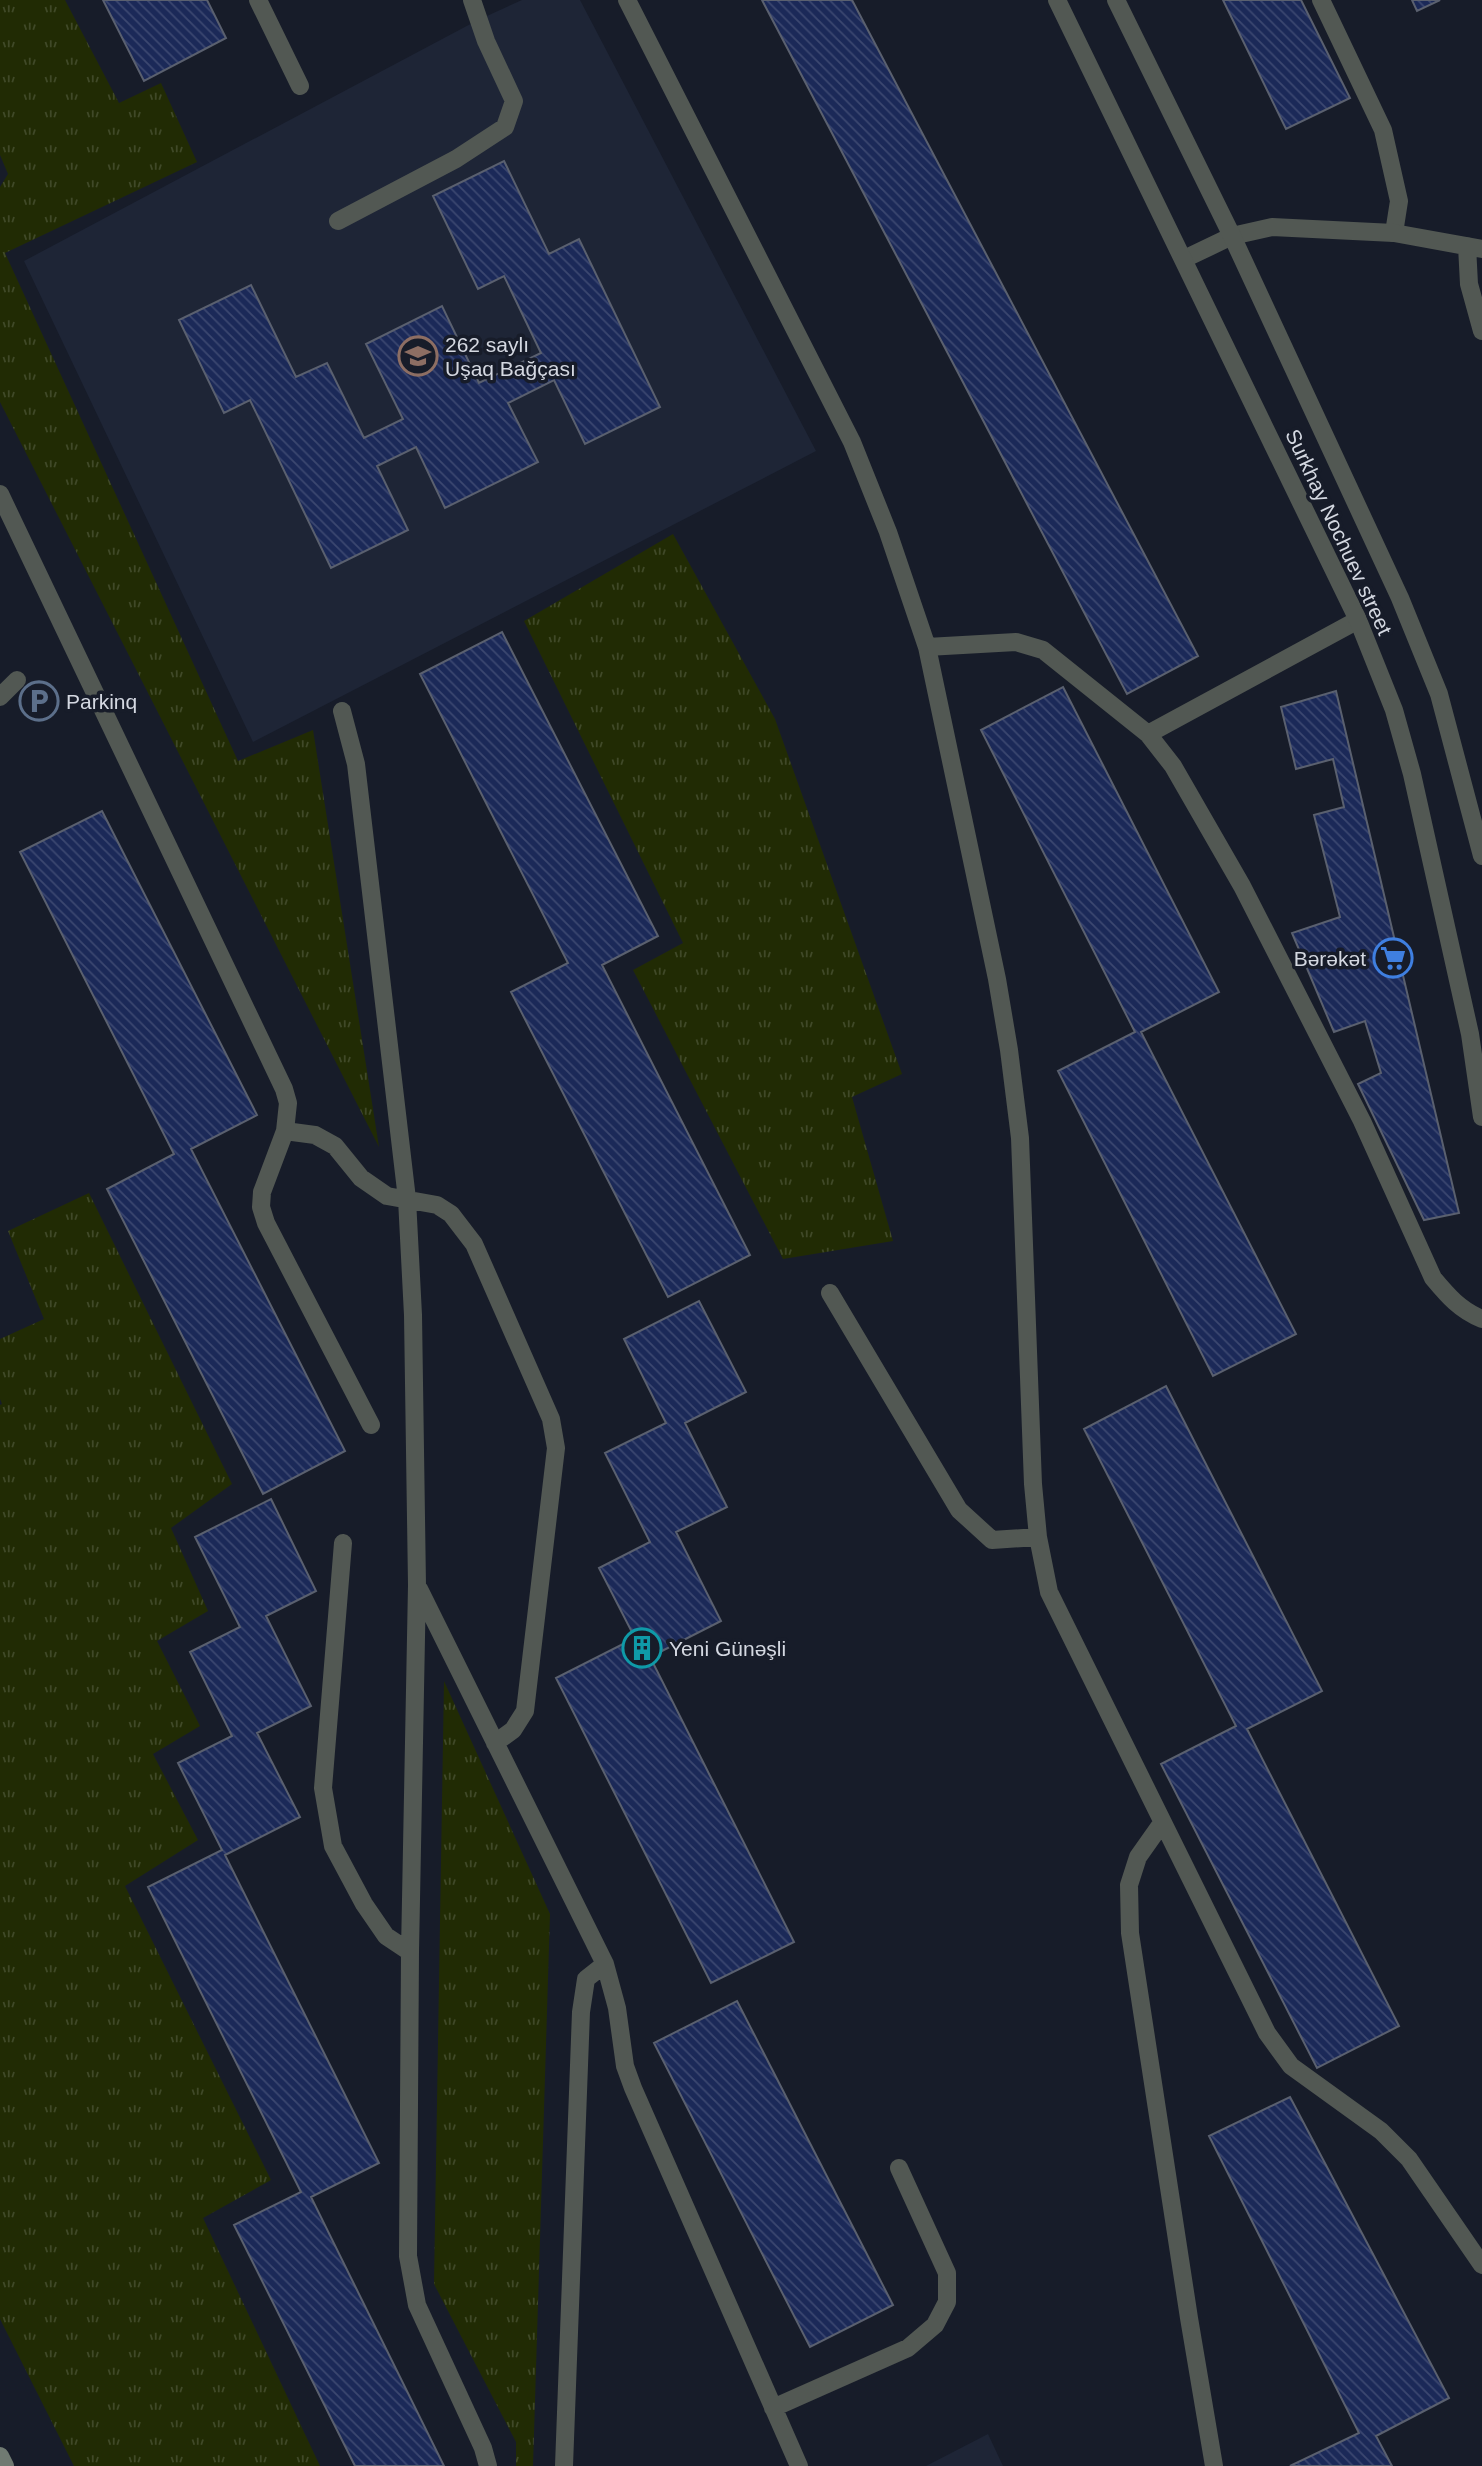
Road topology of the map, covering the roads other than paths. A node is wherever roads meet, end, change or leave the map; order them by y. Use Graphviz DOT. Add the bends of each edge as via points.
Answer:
graph roads {
  1 [pos="258,0"];
  2 [pos="472,0"];
  3 [pos="627,0"];
  4 [pos="1057,0"];
  5 [pos="1116,0"];
  6 [pos="1321,0"];
  7 [pos="300,86"];
  8 [pos="338,221"];
  9 [pos="1394,233"];
  10 [pos="1232,236"];
  11 [pos="1474,248"];
  12 [pos="1184,259"];
  13 [pos="1482,331"];
  14 [pos="0,494"];
  15 [pos="1358,620"];
  16 [pos="927,647"];
  17 [pos="16,680"];
  18 [pos="0,696"];
  19 [pos="342,711"];
  20 [pos="1148,734"];
  21 [pos="1482,856"];
  22 [pos="1482,1116"];
  23 [pos="285,1131"];
  24 [pos="407,1199"];
  25 [pos="831,1293"];
  26 [pos="1482,1319"];
  27 [pos="371,1425"];
  28 [pos="1038,1537"];
  29 [pos="343,1543"];
  30 [pos="417,1585"];
  31 [pos="495,1743"];
  32 [pos="1162,1823"];
  33 [pos="410,1952"];
  34 [pos="605,1964"];
  35 [pos="899,2168"];
  36 [pos="1482,2265"];
  37 [pos="774,2408"];
  38 [pos="0,2456"];
  39 [pos="5,2466"];
  40 [pos="488,2466"];
  41 [pos="564,2466"];
  42 [pos="800,2466"];
  43 [pos="1214,2466"];
  1 -- 7 [label="street"];
  2 -- 8 [label="street" via="514,101 505,127 456,159"];
  3 -- 16 [label="street" via="852,442"];
  4 -- 12 [label="street, Surkhay Nochuev street"];
  5 -- 10 [label="street, Surkhay Nochuev street"];
  6 -- 9 [label="street" via="1383,130 1399,201"];
  9 -- 10 [label="street" via="1302,227"];
  9 -- 11 [label="street"];
  10 -- 12 [label="street"];
  10 -- 21 [label="street, Surkhay Nochuev street" via="1401,598 1439,694"];
  11 -- 13 [label="street" via="1469,284"];
  12 -- 15 [label="street, Surkhay Nochuev street"];
  14 -- 23 [label="street" via="284,1089 288,1103"];
  15 -- 20 [label="street"];
  15 -- 22 [label="street, Surkhay Nochuev street" via="1394,710 1412,774 1470,1034"];
  16 -- 20 [label="street" via="1016,642 1043,650"];
  16 -- 28 [label="street" via="1011,1063 1020,1138"];
  17 -- 18 [label="street"];
  19 -- 24 [label="street" via="356,764"];
  20 -- 26 [label="street" via="1173,765 1242,886 1362,1121 1433,1278 1450,1298"];
  23 -- 24 [label="street" via="315,1135 335,1146 361,1178 387,1196"];
  23 -- 27 [label="street" via="262,1192 261,1207"];
  24 -- 30 [label="street"];
  24 -- 31 [label="street" via="437,1205 451,1214 474,1244 551,1419 556,1448 525,1711 513,1730"];
  25 -- 28 [label="street" via="959,1510 992,1540"];
  28 -- 32 [label="street" via="1049,1592"];
  29 -- 33 [label="street" via="323,1788 328,1822 333,1846 364,1904 386,1936"];
  30 -- 31 [label="street"];
  30 -- 33 [label="street"];
  31 -- 34 [label="street"];
  32 -- 36 [label="street" via="1267,2033 1291,2067 1381,2131 1409,2159"];
  32 -- 43 [label="street" via="1138,1857 1129,1885 1129,1933"];
  33 -- 40 [label="street" via="408,2256 416,2305"];
  34 -- 37 [label="street" via="632,2088"];
  34 -- 41 [label="street" via="586,1979 581,2012"];
  35 -- 37 [label="street" via="947,2273 947,2302 935,2325 908,2348"];
  37 -- 42 [label="street"];
  38 -- 39 [label="main road"];
}
